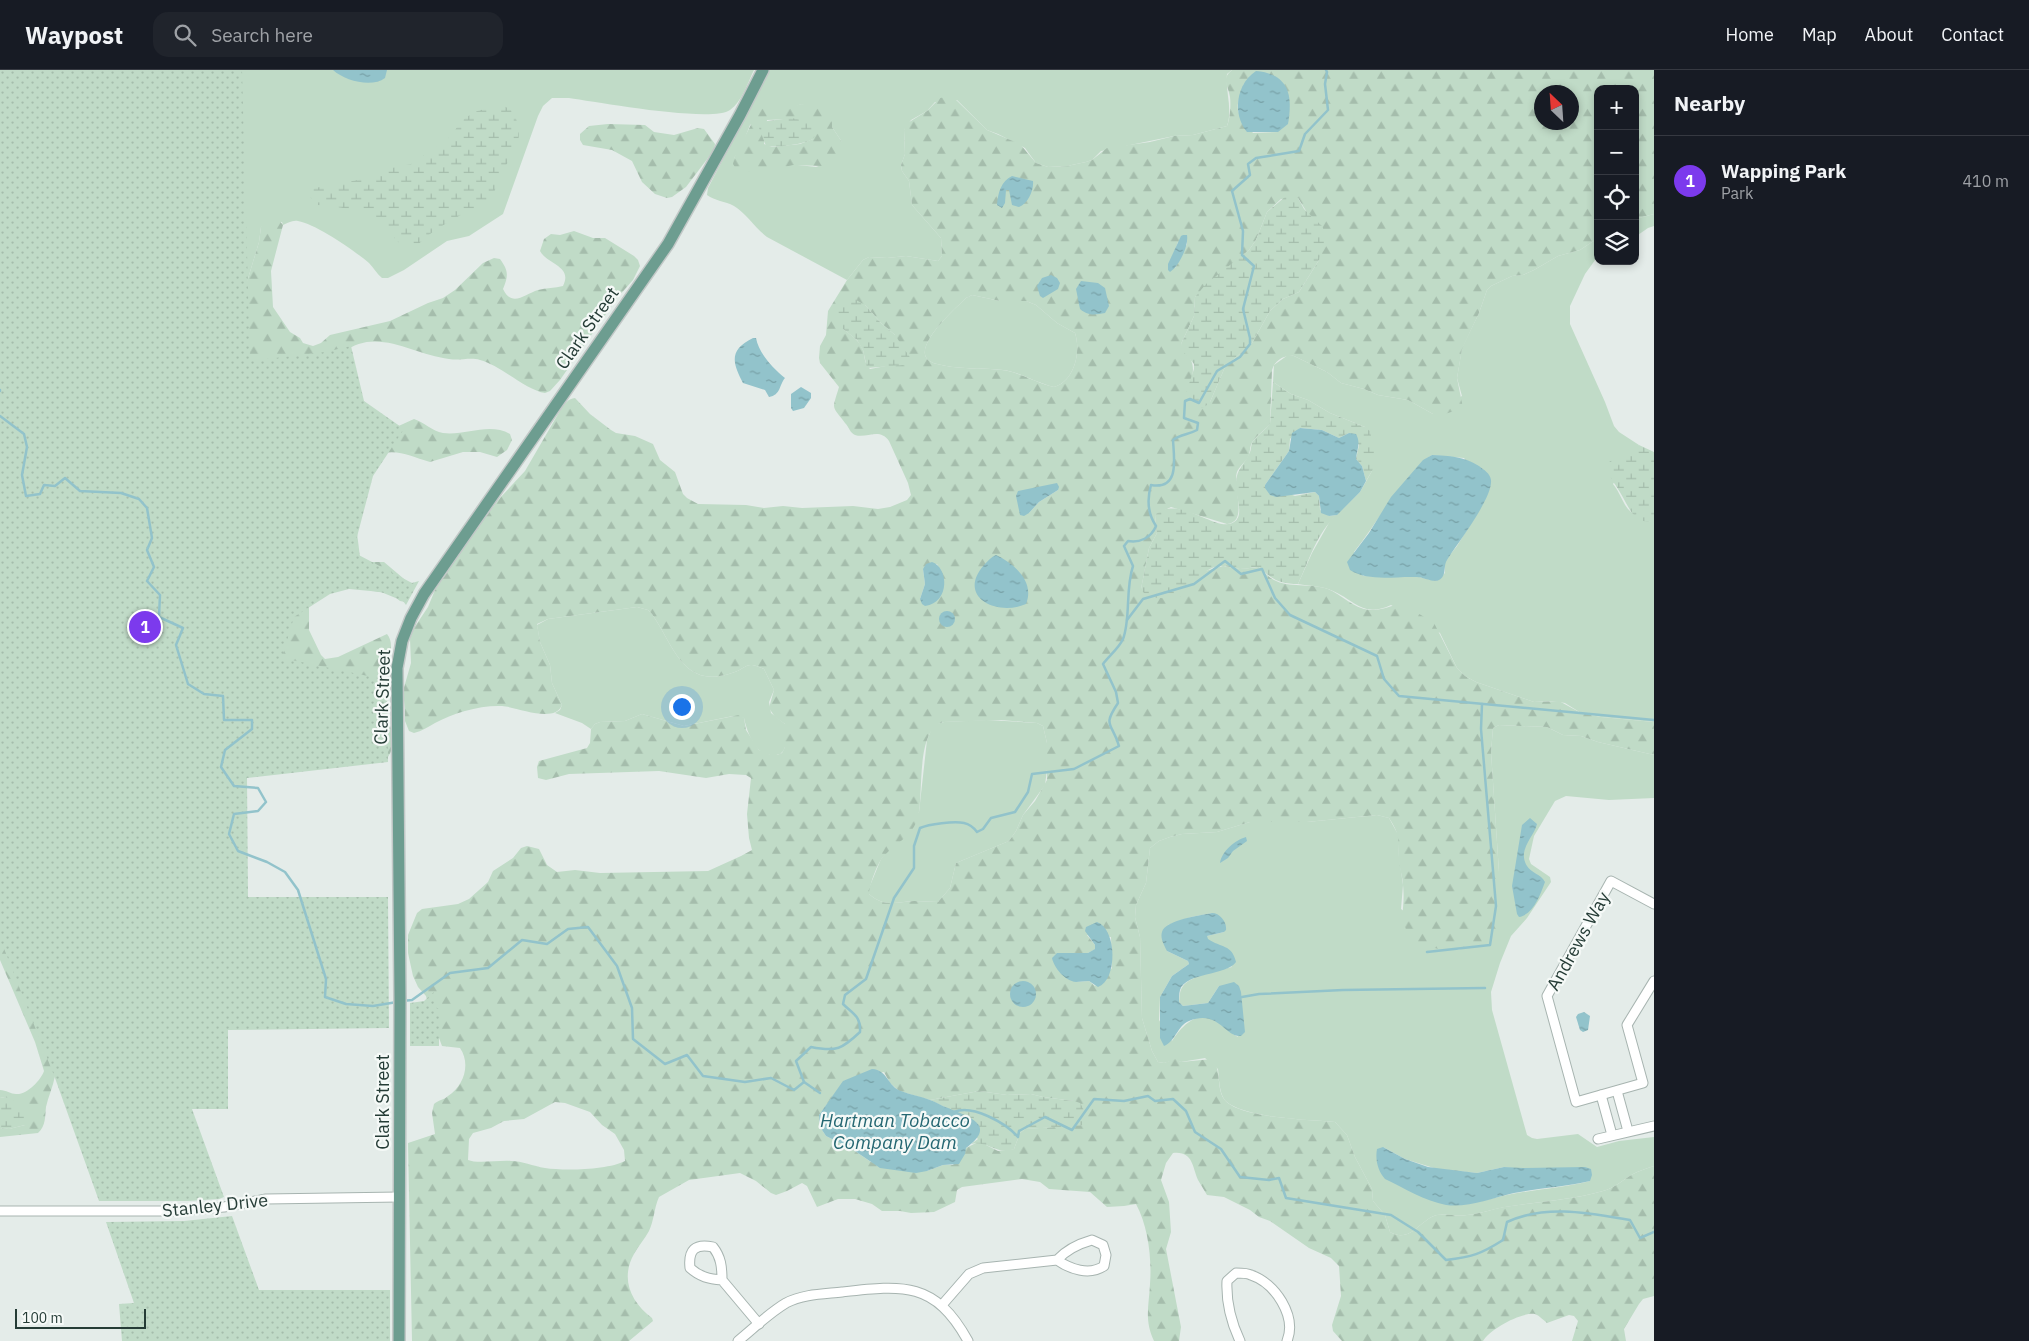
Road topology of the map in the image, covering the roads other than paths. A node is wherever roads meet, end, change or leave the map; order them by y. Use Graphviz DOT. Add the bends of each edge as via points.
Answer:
graph roads {
  1 [pos="763,70"];
  2 [pos="1654,904"];
  3 [pos="1654,981"];
  4 [pos="1617,1091"];
  5 [pos="1601,1095"];
  6 [pos="1654,1126"];
  7 [pos="1628,1131"];
  8 [pos="1612,1135"];
  9 [pos="1598,1139"];
  10 [pos="399,1197"];
  11 [pos="0,1210"];
  12 [pos="1057,1260"];
  13 [pos="722,1280"];
  14 [pos="942,1305"];
  15 [pos="759,1324"];
  16 [pos="399,1341"];
  17 [pos="738,1341"];
  18 [pos="968,1341"];
  19 [pos="1240,1341"];
  20 [pos="1286,1341"];
  1 -- 10 [label="main road, Clark Street" via="668,244 440,570 410,618 402,641 397,668"];
  2 -- 5 [label="street, Andrews Way" via="1611,882 1547,996 1576,1102"];
  3 -- 4 [label="street, Andrews Way" via="1627,1025 1643,1083"];
  4 -- 5 [label="street, Andrews Way"];
  4 -- 7 [label="street"];
  5 -- 8 [label="street"];
  6 -- 7 [label="street"];
  7 -- 8 [label="street"];
  8 -- 9 [label="street"];
  10 -- 11 [label="street, Stanley Drive" via="266,1199 178,1211"];
  10 -- 16 [label="main road, Clark Street"];
  12 -- 12 [label="street" via="1065,1266 1096,1271 1104,1266 1106,1256 1103,1245 1092,1240 1076,1245"];
  12 -- 14 [label="street" via="984,1268 969,1274"];
  13 -- 13 [label="street" via="719,1255 713,1247 702,1245 695,1248 689,1258 690,1268 698,1275"];
  13 -- 15 [label="street"];
  14 -- 15 [label="street" via="909,1288 885,1287 806,1296 787,1303"];
  14 -- 18 [label="street"];
  15 -- 17 [label="street"];
  19 -- 20 [label="street" via="1226,1296 1227,1281 1236,1273 1252,1275 1280,1298 1289,1315"];
}
